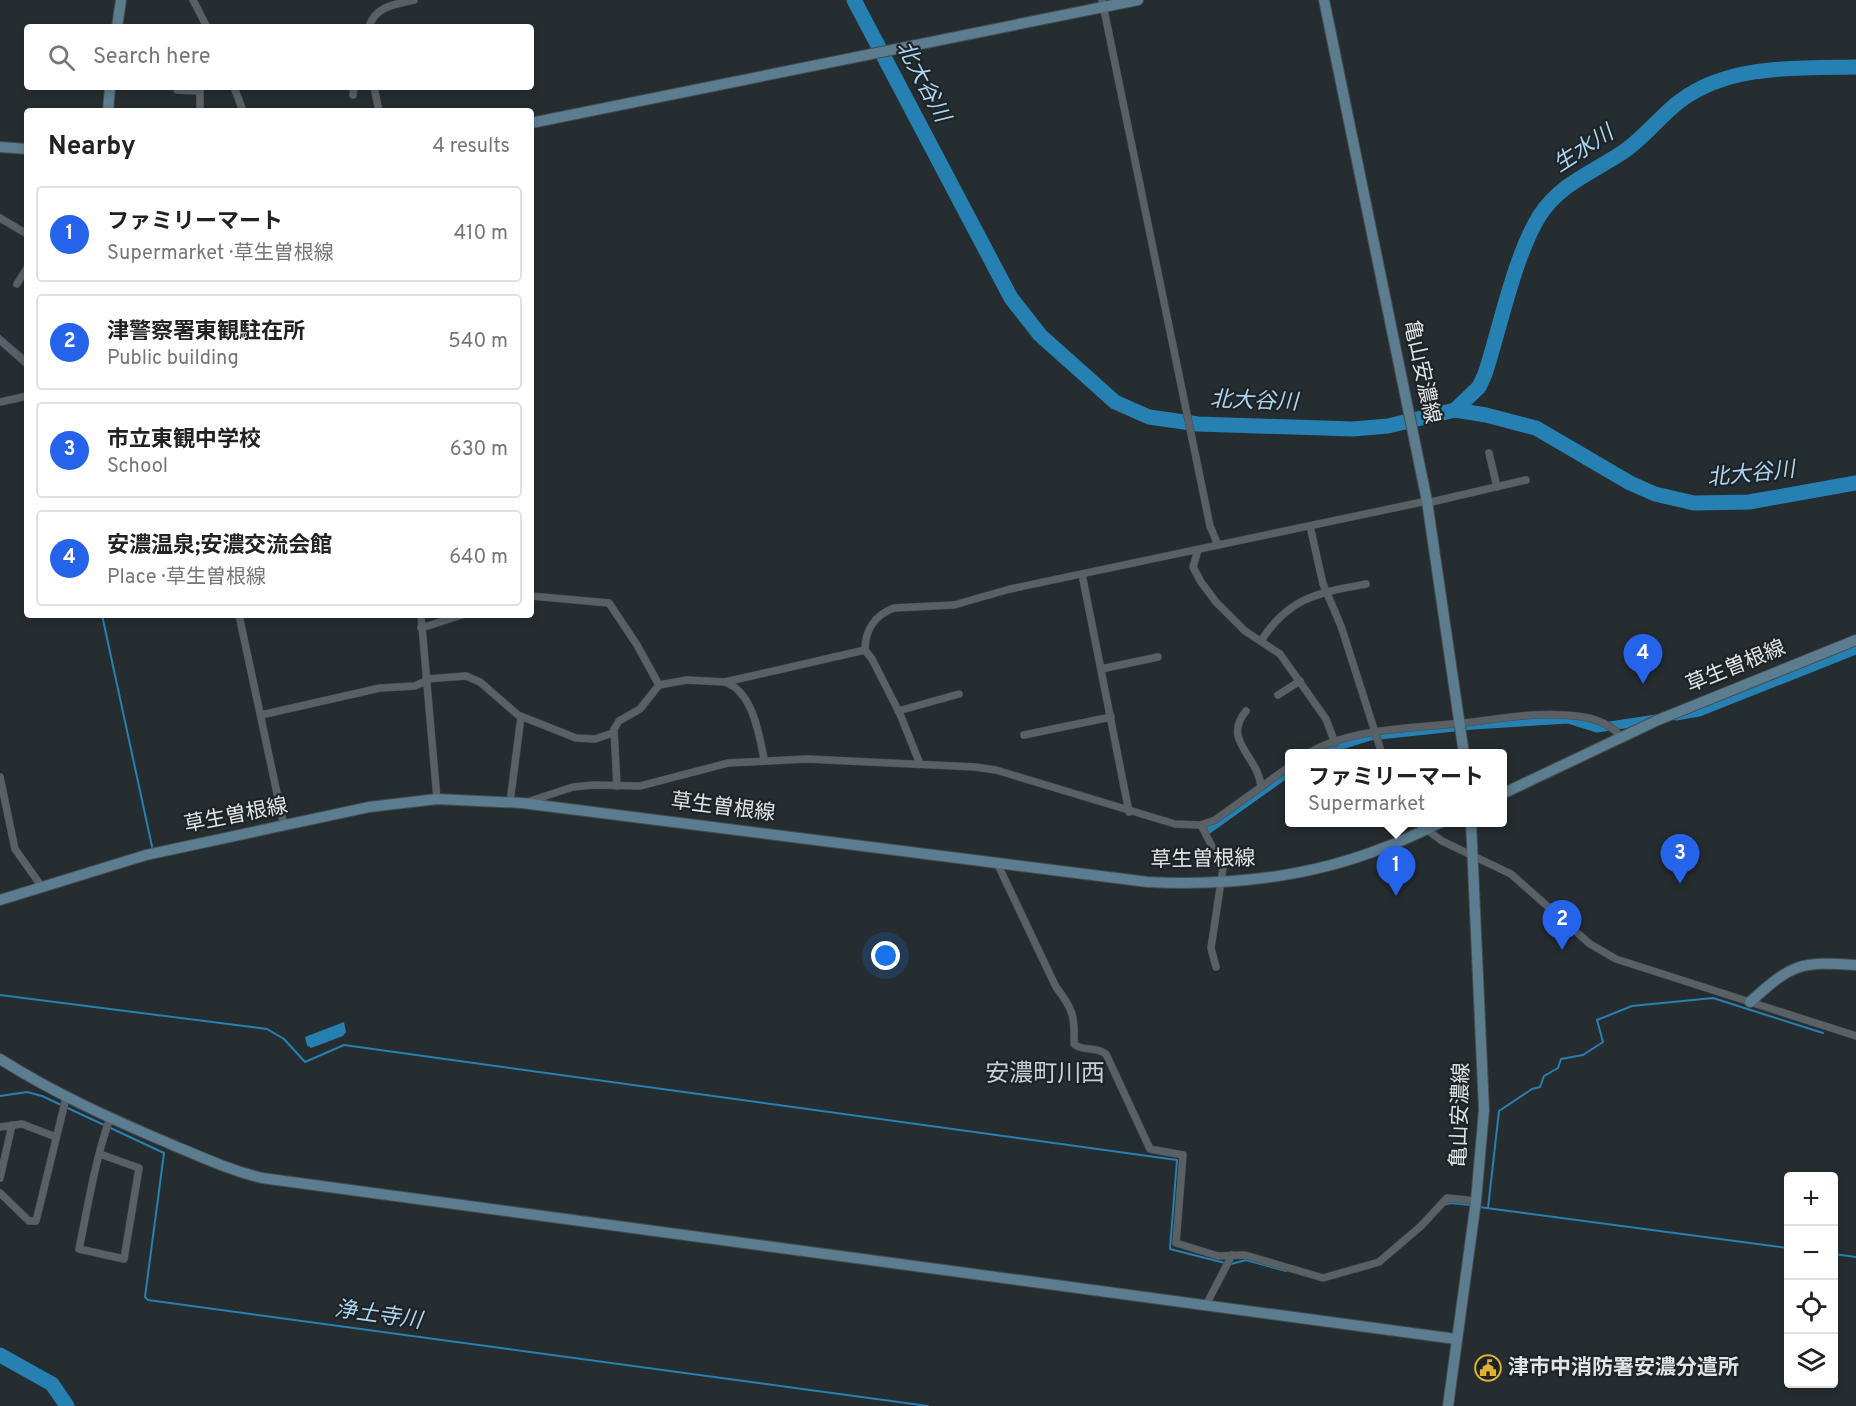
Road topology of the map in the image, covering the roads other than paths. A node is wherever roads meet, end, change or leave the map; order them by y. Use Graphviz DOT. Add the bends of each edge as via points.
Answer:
graph roads {
  1 [pos="121,0"];
  2 [pos="193,0"];
  3 [pos="414,0"];
  4 [pos="1138,0"];
  5 [pos="1324,0"];
  6 [pos="1103,3"];
  7 [pos="117,24"];
  8 [pos="205,24"];
  9 [pos="371,24"];
  10 [pos="110,90"];
  11 [pos="177,90"];
  12 [pos="235,90"];
  13 [pos="375,90"];
  14 [pos="108,108"];
  15 [pos="200,108"];
  16 [pos="242,108"];
  17 [pos="378,108"];
  18 [pos="534,122"];
  19 [pos="0,147"];
  20 [pos="24,149"];
  21 [pos="0,218"];
  22 [pos="24,232"];
  23 [pos="24,273"];
  24 [pos="17,284"];
  25 [pos="0,340"];
  26 [pos="24,361"];
  27 [pos="24,397"];
  28 [pos="0,402"];
  29 [pos="1489,453"];
  30 [pos="1526,480"];
  31 [pos="1497,487"];
  32 [pos="1427,502"];
  33 [pos="1310,526"];
  34 [pos="1218,545"];
  35 [pos="1197,550"];
  36 [pos="1082,574"];
  37 [pos="1366,584"];
  38 [pos="1326,592"];
  39 [pos="534,596"];
  40 [pos="240,618"];
  41 [pos="421,618"];
  42 [pos="453,618"];
  43 [pos="422,628"];
  44 [pos="1856,640"];
  45 [pos="1261,641"];
  46 [pos="865,650"];
  47 [pos="1158,657"];
  48 [pos="1101,669"];
  49 [pos="426,680"];
  50 [pos="1300,681"];
  51 [pos="725,682"];
  52 [pos="659,685"];
  53 [pos="959,694"];
  54 [pos="1278,695"];
  55 [pos="898,711"];
  56 [pos="1246,711"];
  57 [pos="261,715"];
  58 [pos="521,717"];
  59 [pos="1111,717"];
  60 [pos="1460,723"];
  61 [pos="1374,732"];
  62 [pos="613,733"];
  63 [pos="1024,735"];
  64 [pos="1621,737"];
  65 [pos="1335,742"];
  66 [pos="1317,749"];
  67 [pos="1380,749"];
  68 [pos="1463,749"];
  69 [pos="764,759"];
  70 [pos="920,764"];
  71 [pos="1285,770"];
  72 [pos="0,777"];
  73 [pos="617,786"];
  74 [pos="1261,787"];
  75 [pos="1507,792"];
  76 [pos="436,799"];
  77 [pos="510,802"];
  78 [pos="522,803"];
  79 [pos="1130,812"];
  80 [pos="1201,825"];
  81 [pos="284,826"];
  82 [pos="1419,827"];
  83 [pos="1422,827"];
  84 [pos="1471,827"];
  85 [pos="1474,854"];
  86 [pos="997,863"];
  87 [pos="1220,884"];
  88 [pos="42,887"];
  89 [pos="0,900"];
  90 [pos="1856,965"];
  91 [pos="1216,967"];
  92 [pos="1750,1002"];
  93 [pos="1856,1035"];
  94 [pos="0,1059"];
  95 [pos="66,1098"];
  96 [pos="110,1118"];
  97 [pos="12,1125"];
  98 [pos="0,1127"];
  99 [pos="56,1137"];
  100 [pos="100,1154"];
  101 [pos="0,1178"];
  102 [pos="0,1193"];
  103 [pos="1476,1202"];
  104 [pos="1232,1255"];
  105 [pos="1206,1305"];
  106 [pos="1456,1339"];
  107 [pos="1448,1406"];
  1 -- 7 [label="main road"];
  2 -- 8 [label="street"];
  3 -- 9 [label="street" via="377,12"];
  4 -- 6 [label="main road"];
  5 -- 32 [label="main road, 亀山安濃線"];
  6 -- 18 [label="main road" via="866,56"];
  6 -- 34 [label="street" via="1210,525"];
  10 -- 14 [label="main road"];
  11 -- 15 [label="street" via="200,92"];
  12 -- 16 [label="street"];
  13 -- 17 [label="street"];
  19 -- 20 [label="main road"];
  21 -- 22 [label="street"];
  23 -- 24 [label="street"];
  25 -- 26 [label="street"];
  27 -- 28 [label="street"];
  29 -- 31 [label="street"];
  30 -- 31 [label="street"];
  31 -- 32 [label="street"];
  32 -- 33 [label="street"];
  32 -- 60 [label="main road, 亀山安濃線"];
  33 -- 34 [label="street"];
  33 -- 38 [label="street"];
  34 -- 35 [label="street"];
  35 -- 36 [label="street"];
  35 -- 45 [label="street" via="1193,567 1201,582 1245,631"];
  36 -- 46 [label="street" via="954,605 894,608 870,627"];
  36 -- 48 [label="street"];
  37 -- 38 [label="street"];
  38 -- 45 [label="street" via="1287,609"];
  38 -- 61 [label="street" via="1341,626"];
  39 -- 52 [label="street" via="609,603"];
  40 -- 57 [label="street"];
  41 -- 43 [label="street"];
  42 -- 43 [label="street"];
  43 -- 49 [label="street"];
  44 -- 64 [label="main road, 草生曽根線"];
  45 -- 50 [label="street" via="1280,654"];
  46 -- 51 [label="street"];
  46 -- 55 [label="street"];
  47 -- 48 [label="street"];
  48 -- 59 [label="street"];
  49 -- 57 [label="street" via="415,686 380,688"];
  49 -- 58 [label="street" via="466,676 480,682"];
  49 -- 76 [label="street"];
  50 -- 54 [label="street"];
  50 -- 65 [label="street" via="1326,719"];
  51 -- 52 [label="street" via="687,680"];
  51 -- 69 [label="street" via="743,694"];
  52 -- 62 [label="street" via="640,709 617,723"];
  53 -- 55 [label="street"];
  55 -- 70 [label="street"];
  56 -- 74 [label="street" via="1235,728"];
  57 -- 81 [label="street"];
  58 -- 62 [label="street" via="576,738 595,739"];
  58 -- 77 [label="street"];
  59 -- 63 [label="street"];
  59 -- 79 [label="street"];
  60 -- 61 [label="street"];
  60 -- 64 [label="street" via="1534,715 1576,716 1605,723"];
  60 -- 68 [label="main road, 亀山安濃線"];
  61 -- 65 [label="street"];
  61 -- 67 [label="street"];
  62 -- 73 [label="street"];
  64 -- 75 [label="main road, 草生曽根線"];
  65 -- 66 [label="street"];
  69 -- 70 [label="street"];
  69 -- 73 [label="street" via="728,763 640,786"];
  70 -- 79 [label="street" via="996,770"];
  71 -- 74 [label="street"];
  72 -- 88 [label="street" via="15,849"];
  73 -- 78 [label="street" via="573,788"];
  74 -- 80 [label="street" via="1215,820"];
  76 -- 77 [label="main road, 草生曽根線"];
  76 -- 81 [label="main road, 草生曽根線" via="369,807"];
  77 -- 78 [label="main road, 草生曽根線"];
  78 -- 86 [label="main road, 草生曽根線"];
  79 -- 80 [label="street" via="1175,824"];
  80 -- 87 [label="street" via="1220,858"];
  81 -- 88 [label="main road, 草生曽根線" via="146,855"];
  82 -- 87 [label="main road, 草生曽根線" via="1382,849 1330,866"];
  83 -- 85 [label="street" via="1442,841"];
  84 -- 85 [label="main road, 亀山安濃線"];
  85 -- 92 [label="street" via="1511,874 1590,944 1616,959"];
  85 -- 103 [label="main road, 亀山安濃線" via="1484,1104"];
  86 -- 87 [label="main road, 草生曽根線" via="1148,882"];
  86 -- 104 [label="street" via="1056,987 1070,1005 1075,1019 1074,1044 1106,1054 1150,1149 1183,1155 1176,1243 1218,1256"];
  87 -- 91 [label="street" via="1211,948"];
  88 -- 89 [label="main road, 草生曽根線"];
  90 -- 92 [label="main road" via="1800,965 1781,975"];
  92 -- 93 [label="street"];
  94 -- 95 [label="main road"];
  95 -- 96 [label="main road"];
  95 -- 99 [label="street"];
  96 -- 100 [label="street"];
  96 -- 105 [label="main road" via="237,1172 262,1178"];
  97 -- 98 [label="street"];
  97 -- 99 [label="street"];
  97 -- 101 [label="street"];
  99 -- 102 [label="street" via="36,1221 29,1221"];
  100 -- 100 [label="street" via="79,1249 124,1259 139,1168"];
  103 -- 104 [label="street" via="1447,1198 1379,1262 1323,1278 1245,1255"];
  103 -- 106 [label="main road, 亀山安濃線"];
  104 -- 105 [label="street"];
  105 -- 106 [label="main road"];
  106 -- 107 [label="main road, 亀山安濃線"];
}
